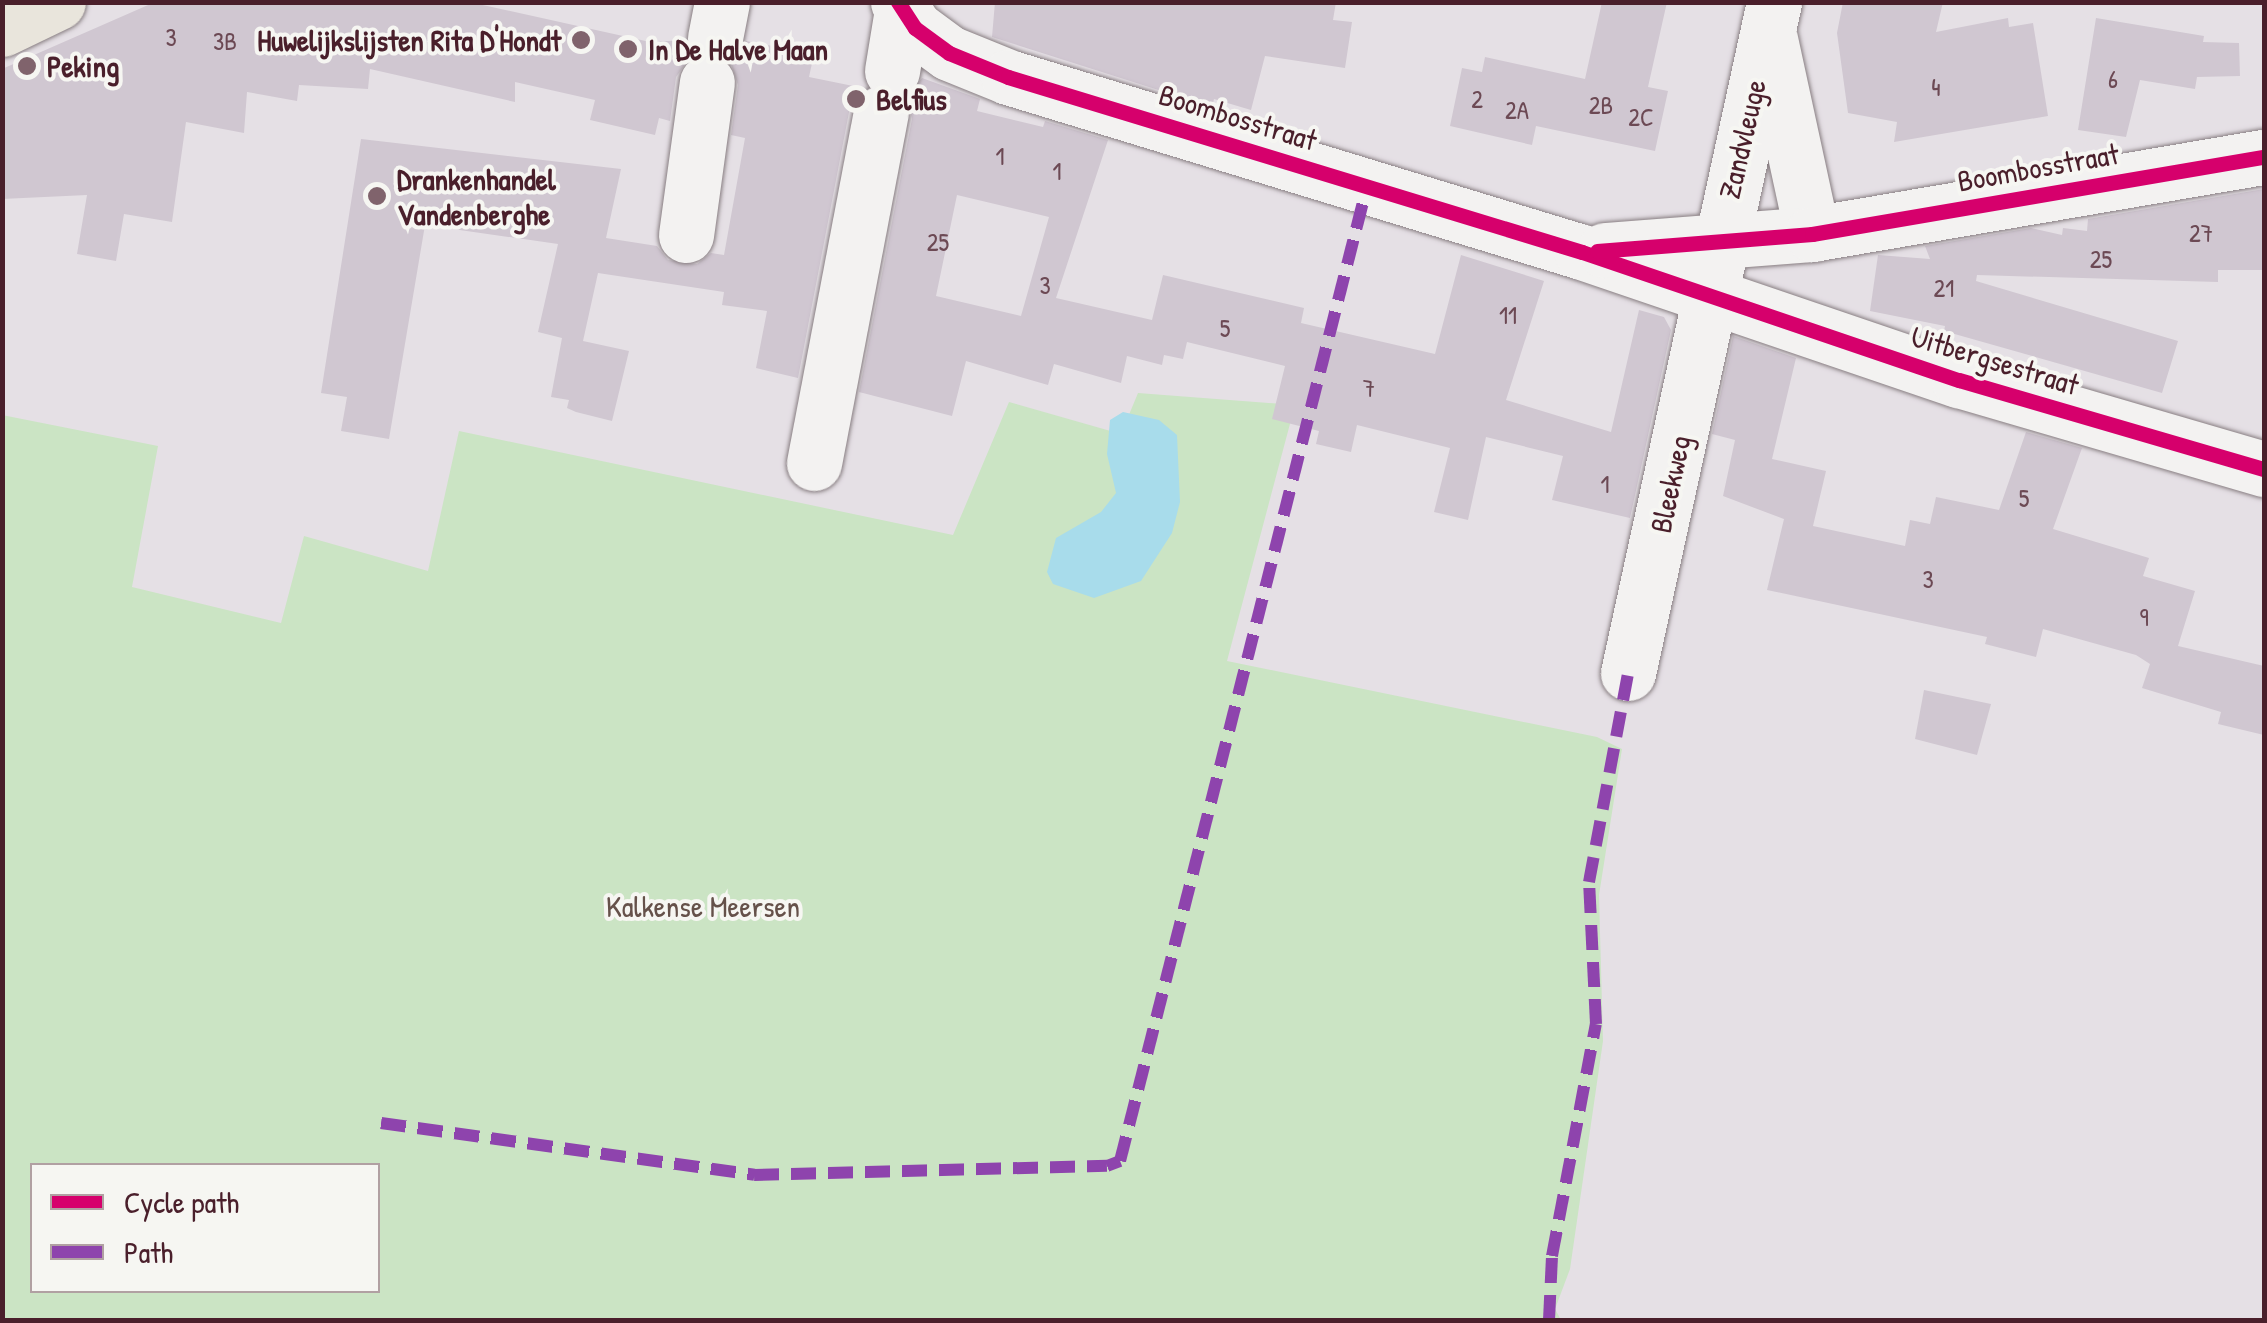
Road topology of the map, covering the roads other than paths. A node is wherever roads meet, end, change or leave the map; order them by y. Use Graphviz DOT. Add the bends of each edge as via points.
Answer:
graph roads {
  1 [pos="58,2"];
  2 [pos="900,6"];
  3 [pos="1772,19"];
  4 [pos="2,28"];
  5 [pos="714,41"];
  6 [pos="2264,157"];
  7 [pos="1812,234"];
  8 [pos="686,236"];
  9 [pos="1717,242"];
  10 [pos="1582,252"];
  11 [pos="1712,296"];
  12 [pos="814,464"];
  13 [pos="2264,469"];
  14 [pos="1628,673"];
  1 -- 4 [label="main road"];
  2 -- 10 [label="street, Boombosstraat" via="949,52 1008,77"];
  2 -- 12 [label="street"];
  3 -- 7 [label="street, Zandvleuge"];
  3 -- 9 [label="street, Zandvleuge"];
  5 -- 8 [label="street"];
  6 -- 7 [label="street, Boombosstraat"];
  7 -- 9 [label="street, Boombosstraat"];
  9 -- 10 [label="street, Boombosstraat"];
  9 -- 11 [label="street"];
  10 -- 11 [label="street, Boombosstraat"];
  11 -- 13 [label="street, Uitbergsestraat" via="1958,380"];
  11 -- 14 [label="street, Bleekweg"];
}
